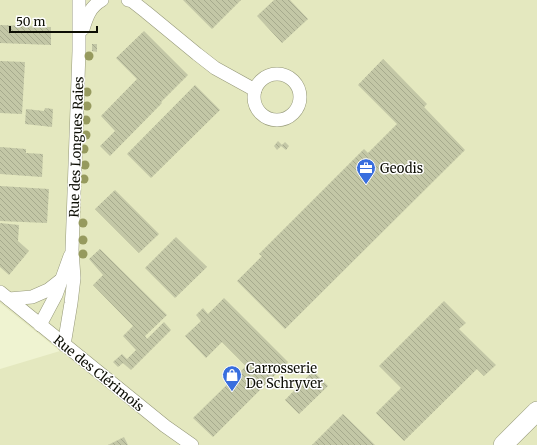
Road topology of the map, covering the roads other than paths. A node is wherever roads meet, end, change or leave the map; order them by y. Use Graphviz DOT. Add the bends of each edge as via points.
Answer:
graph roads {
  1 [pos="79,0"];
  2 [pos="102,0"];
  3 [pos="128,0"];
  4 [pos="145,0"];
  5 [pos="79,44"];
  6 [pos="197,54"];
  7 [pos="255,90"];
  8 [pos="72,250"];
  9 [pos="62,279"];
  10 [pos="4,296"];
  11 [pos="40,325"];
  12 [pos="64,345"];
  13 [pos="537,411"];
  14 [pos="192,445"];
  15 [pos="503,445"];
  1 -- 5 [label="street, Rue des Longues Raies"];
  2 -- 5 [label="street, Rue des Longues Raies" via="87,14"];
  3 -- 6 [label="street"];
  4 -- 6 [label="street"];
  5 -- 8 [label="street, Rue des Longues Raies"];
  6 -- 7 [label="street" via="215,68"];
  8 -- 9 [label="street, Rue des Longues Raies"];
  8 -- 12 [label="street, Rue des Longues Raies" via="74,278"];
  9 -- 10 [label="street" via="48,290 32,297"];
  9 -- 11 [label="street, Rue des Longues Raies"];
  10 -- 11 [label="street, Rue des Clérimois"];
  11 -- 12 [label="street, Rue des Clérimois"];
  12 -- 14 [label="street, Rue des Clérimois"];
  13 -- 15 [label="street"];
}
